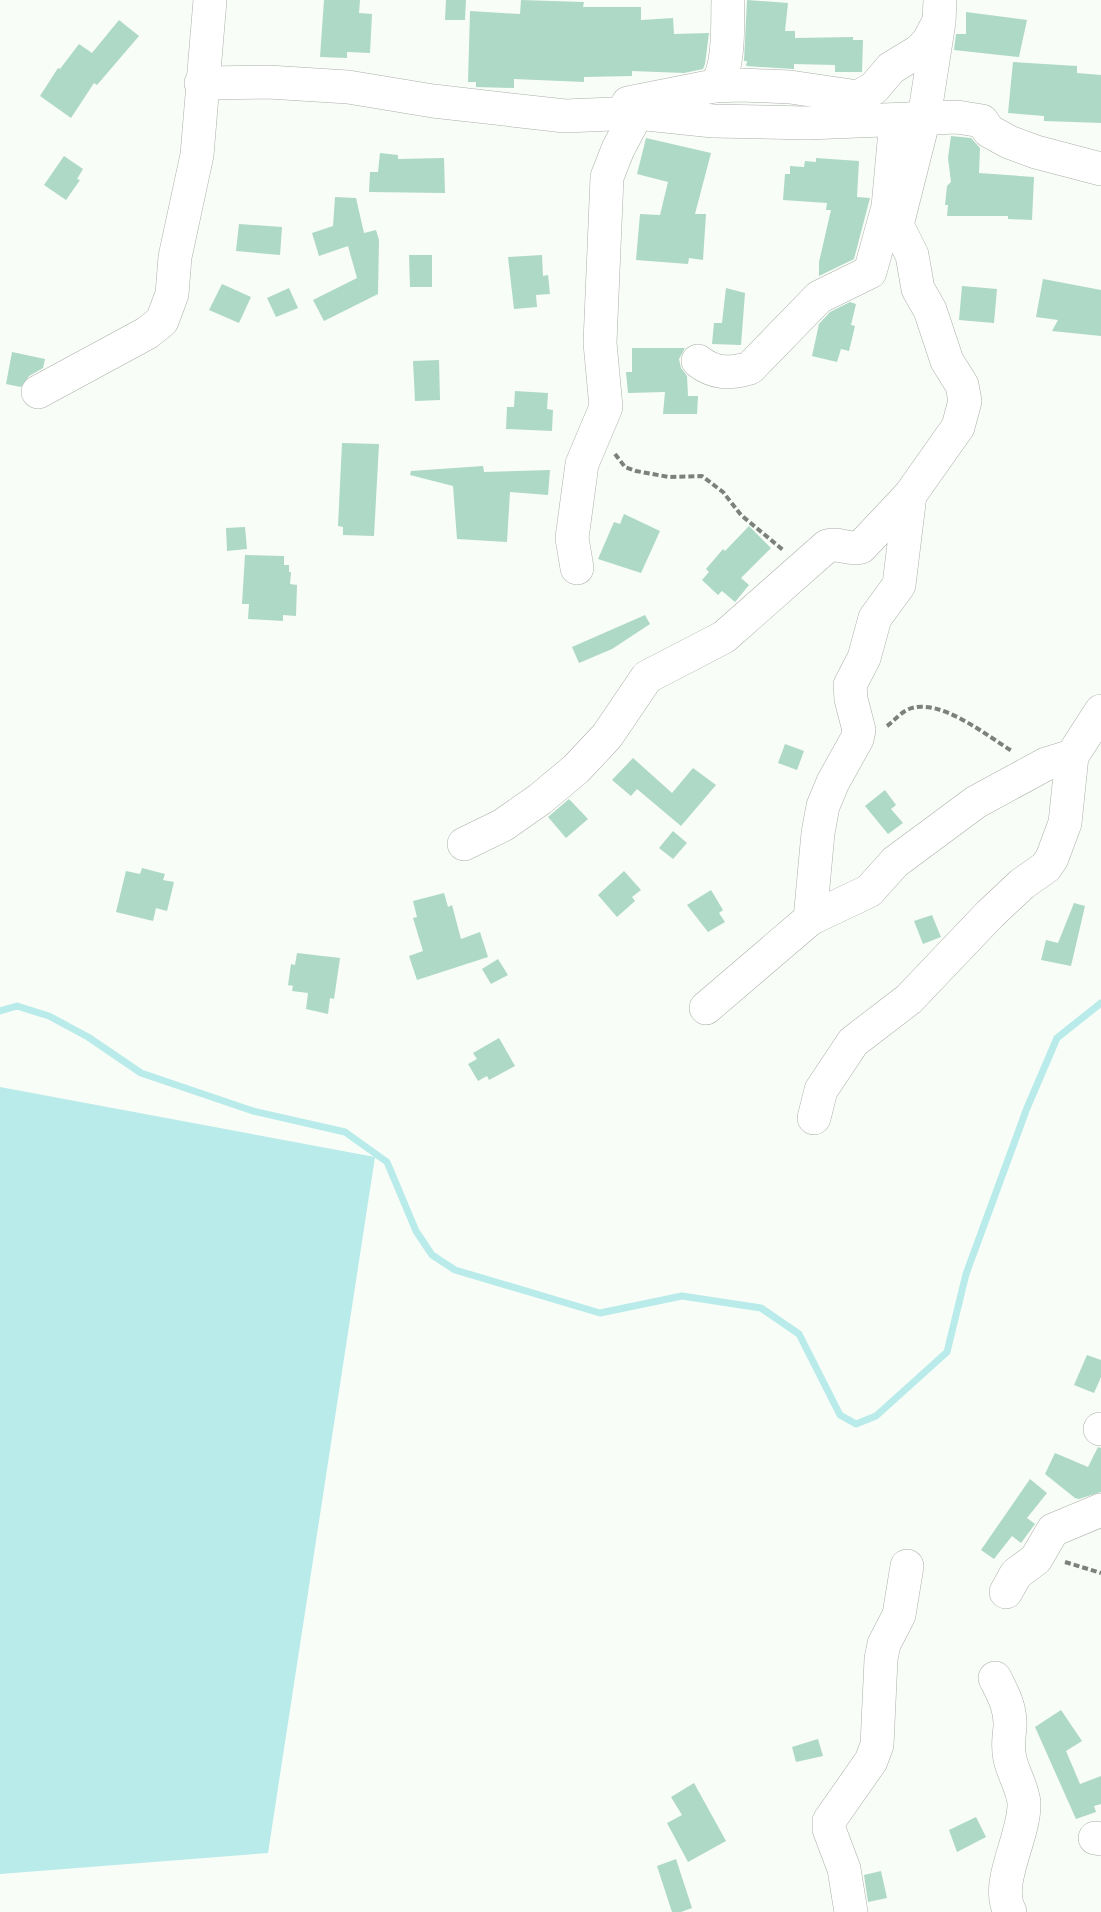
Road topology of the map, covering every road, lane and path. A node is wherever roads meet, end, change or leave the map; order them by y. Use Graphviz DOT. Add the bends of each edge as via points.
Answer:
graph roads {
  1 [pos="210,0"];
  2 [pos="728,0"];
  3 [pos="940,11"];
  4 [pos="201,83"];
  5 [pos="714,86"];
  6 [pos="638,113"];
  7 [pos="584,115"];
  8 [pos="910,119"];
  9 [pos="1101,169"];
  10 [pos="893,217"];
  11 [pos="698,361"];
  12 [pos="38,392"];
  13 [pos="614,448"];
  14 [pos="910,495"];
  15 [pos="802,566"];
  16 [pos="577,568"];
  17 [pos="1101,711"];
  18 [pos="857,739"];
  19 [pos="1059,760"];
  20 [pos="464,844"];
  21 [pos="810,919"];
  22 [pos="706,1008"];
  23 [pos="814,1118"];
  24 [pos="1101,1510"];
  25 [pos="1043,1547"];
  26 [pos="907,1566"];
  27 [pos="1101,1573"];
  28 [pos="1006,1592"];
  29 [pos="995,1678"];
  30 [pos="850,1912"];
  31 [pos="1010,1912"];
  1 -- 4 [label="street"];
  2 -- 5 [label="street" via="726,51 722,75"];
  3 -- 5 [label="street" via="928,42 858,97 790,87"];
  3 -- 8 [label="street"];
  4 -- 7 [label="street" via="348,87 433,101"];
  4 -- 12 [label="street" via="197,155 175,256 172,294 162,321"];
  5 -- 7 [label="street" via="646,98"];
  6 -- 7 [label="street"];
  6 -- 8 [label="street" via="713,121"];
  6 -- 16 [label="street" via="607,177 600,343 606,407 582,464 572,538"];
  8 -- 9 [label="street" via="974,119 1009,142"];
  8 -- 10 [label="street"];
  10 -- 11 [label="street" via="870,272 819,297 750,368 723,373 710,371"];
  10 -- 14 [label="street" via="912,255 918,290 930,310 941,348 965,393 958,427"];
  13 -- 15 [label="path" via="620,462 636,471 669,477 695,474 713,483 741,514"];
  14 -- 15 [label="street" via="861,547 834,544"];
  14 -- 18 [label="street" via="899,585 875,618 864,658 850,685"];
  15 -- 20 [label="street" via="724,637 647,677 607,736 540,799 503,825"];
  17 -- 19 [label="street"];
  18 -- 19 [label="path" via="880,730 908,710 921,707 964,719 1012,751"];
  18 -- 21 [label="street" via="823,807"];
  19 -- 21 [label="street" via="967,808 895,862 869,891"];
  19 -- 23 [label="street" via="1065,823 1046,867 990,914 909,999 853,1042 821,1090"];
  21 -- 22 [label="street"];
  24 -- 25 [label="street" via="1053,1530"];
  25 -- 27 [label="path" via="1059,1560"];
  25 -- 28 [label="street" via="1033,1562 1016,1574"];
  26 -- 30 [label="street" via="899,1615 881,1659 877,1745 871,1761 830,1821 829,1829 844,1869"];
  29 -- 31 [label="street" via="1008,1705 1007,1746 1024,1802 1005,1885"];
}
